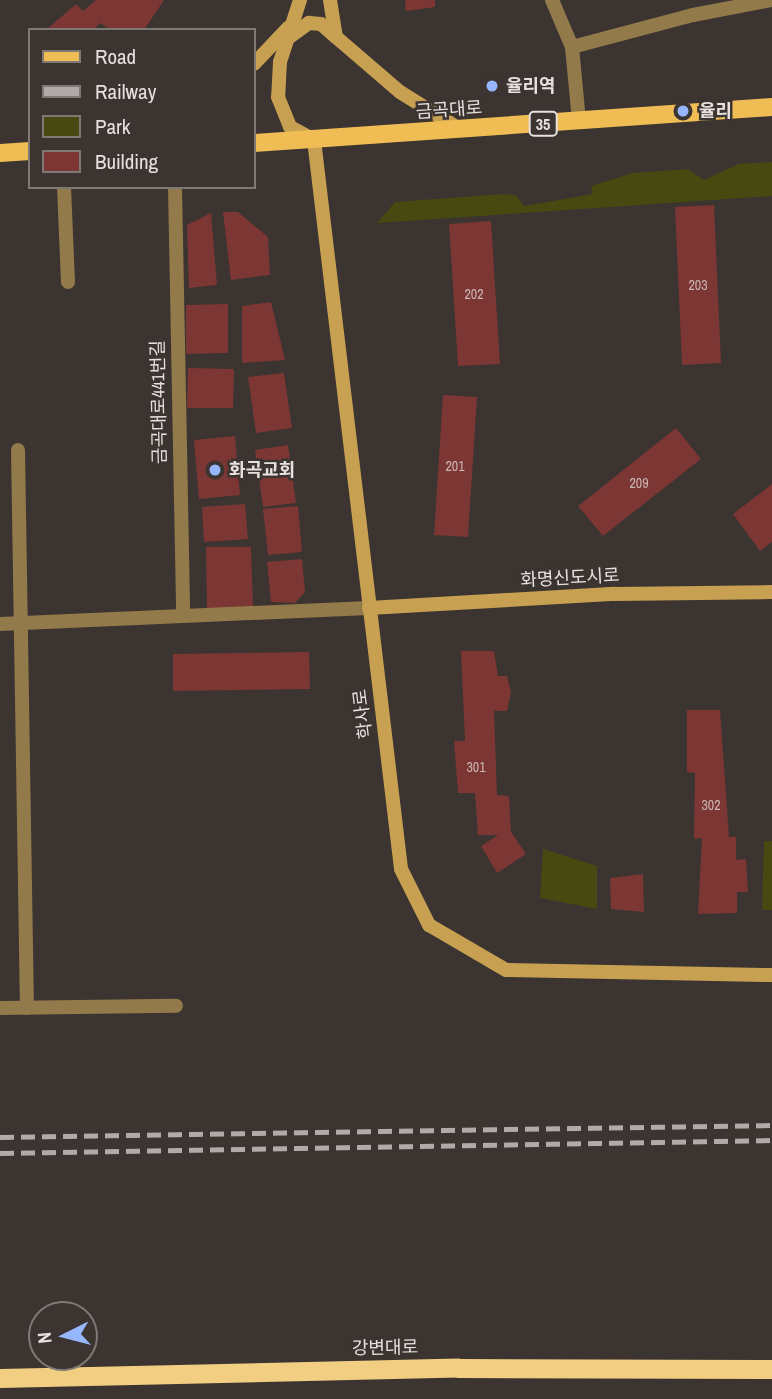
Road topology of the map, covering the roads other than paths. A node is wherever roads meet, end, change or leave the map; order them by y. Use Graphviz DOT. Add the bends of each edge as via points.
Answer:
graph roads {
  1 [pos="300,0"];
  2 [pos="330,0"];
  3 [pos="552,0"];
  4 [pos="772,0"];
  5 [pos="287,34"];
  6 [pos="336,37"];
  7 [pos="572,47"];
  8 [pos="256,62"];
  9 [pos="772,107"];
  10 [pos="579,121"];
  11 [pos="462,130"];
  12 [pos="313,140"];
  13 [pos="256,143"];
  14 [pos="28,151"];
  15 [pos="0,153"];
  16 [pos="64,189"];
  17 [pos="175,189"];
  18 [pos="68,282"];
  19 [pos="18,450"];
  20 [pos="772,592"];
  21 [pos="369,608"];
  22 [pos="183,616"];
  23 [pos="21,623"];
  24 [pos="0,624"];
  25 [pos="772,975"];
  26 [pos="176,1006"];
  27 [pos="0,1008"];
  28 [pos="27,1008"];
  29 [pos="772,1370"];
  30 [pos="0,1378"];
  1 -- 5 [label="main road"];
  2 -- 6 [label="main road"];
  3 -- 7 [label="street"];
  4 -- 7 [label="street"];
  5 -- 6 [label="main road" via="309,23 321,24"];
  5 -- 8 [label="main road"];
  5 -- 12 [label="main road" via="278,80 280,110 290,127"];
  6 -- 11 [label="main road" via="400,92"];
  7 -- 10 [label="street"];
  9 -- 10 [label="main road, 금곡대로 / 35"];
  10 -- 11 [label="main road, 금곡대로 / 35"];
  11 -- 12 [label="main road, 금곡대로 / 35"];
  12 -- 13 [label="main road, 금곡대로 / 35"];
  12 -- 21 [label="main road, 학사로"];
  14 -- 15 [label="main road"];
  16 -- 18 [label="street"];
  17 -- 22 [label="street, 금곡대로441번길"];
  19 -- 23 [label="street"];
  20 -- 21 [label="main road, 화명신도시로" via="615,594"];
  21 -- 22 [label="street"];
  21 -- 25 [label="main road, 학사로" via="401,869 429,925 506,970"];
  22 -- 23 [label="street"];
  23 -- 24 [label="street"];
  23 -- 28 [label="street"];
  26 -- 28 [label="street"];
  27 -- 28 [label="street"];
  29 -- 30 [label="highway, 강변대로" via="458,1368"];
}
